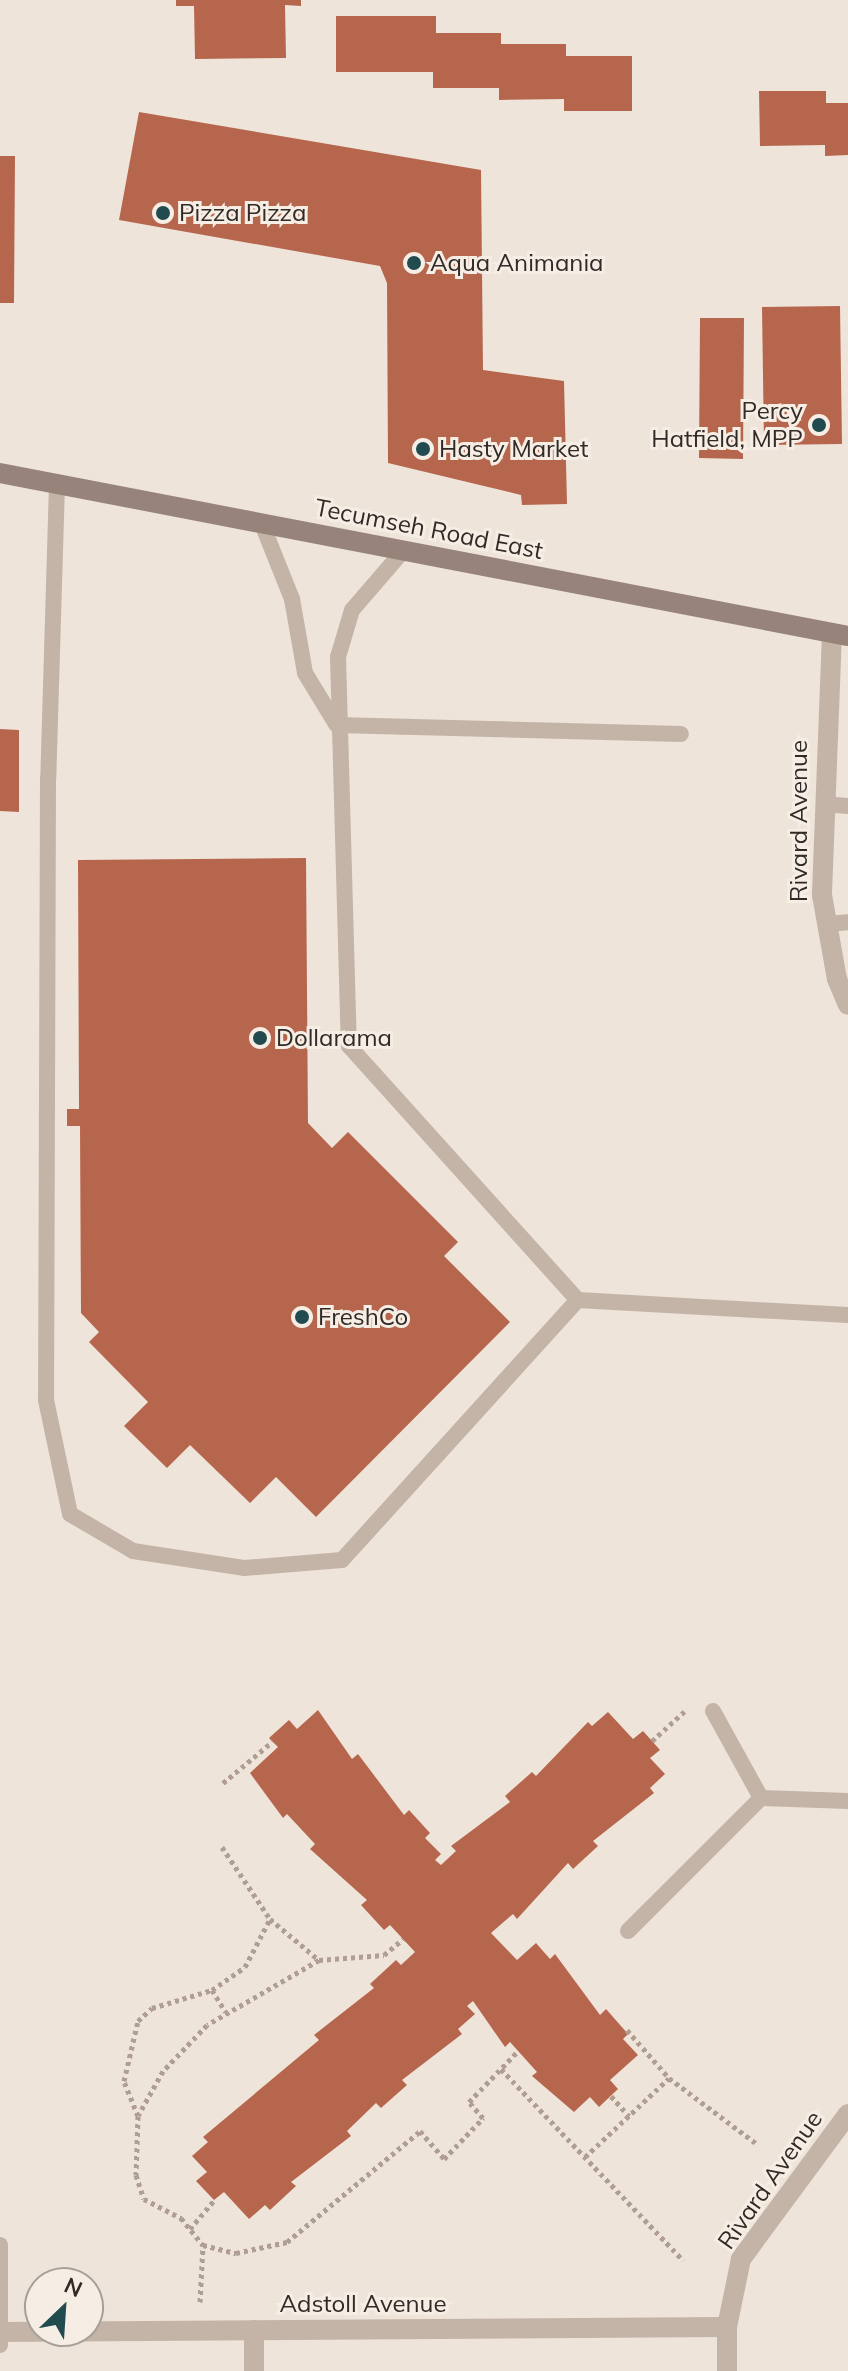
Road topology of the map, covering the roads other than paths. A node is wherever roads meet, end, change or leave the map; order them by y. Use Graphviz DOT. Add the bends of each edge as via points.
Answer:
graph roads {
  1 [pos="0,473"];
  2 [pos="57,484"];
  3 [pos="262,524"];
  4 [pos="403,551"];
  5 [pos="840,634"];
  6 [pos="337,725"];
  7 [pos="681,734"];
  8 [pos="824,804"];
  9 [pos="848,806"];
  10 [pos="838,923"];
  11 [pos="848,1005"];
  12 [pos="578,1300"];
  13 [pos="848,1315"];
  14 [pos="713,1711"];
  15 [pos="761,1798"];
  16 [pos="848,1801"];
  17 [pos="628,1931"];
  18 [pos="848,2114"];
  19 [pos="0,2245"];
  20 [pos="727,2327"];
  21 [pos="254,2330"];
  22 [pos="0,2336"];
  23 [pos="254,2371"];
  24 [pos="727,2371"];
  1 -- 2 [label="main road, Tecumseh Road East"];
  2 -- 3 [label="main road, Tecumseh Road East"];
  2 -- 12 [label="lane" via="47,795 46,1400 70,1514 133,1551 244,1568 342,1560"];
  3 -- 4 [label="main road, Tecumseh Road East"];
  3 -- 6 [label="lane" via="292,599 305,673"];
  4 -- 5 [label="main road, Tecumseh Road East"];
  4 -- 6 [label="lane" via="352,610 338,657"];
  5 -- 8 [label="street, Rivard Avenue"];
  6 -- 7 [label="lane"];
  6 -- 12 [label="lane" via="349,1046"];
  8 -- 9 [label="lane"];
  8 -- 10 [label="street, Rivard Avenue"];
  10 -- 11 [label="street, Rivard Avenue"];
  12 -- 13 [label="lane"];
  14 -- 15 [label="lane"];
  15 -- 16 [label="lane"];
  15 -- 17 [label="lane"];
  18 -- 20 [label="street, Rivard Avenue" via="741,2259"];
  19 -- 22 [label="lane"];
  20 -- 21 [label="street, Adstoll Avenue"];
  20 -- 24 [label="street, Rivard Avenue"];
  21 -- 22 [label="street, Adstoll Avenue"];
  21 -- 23 [label="street"];
}
